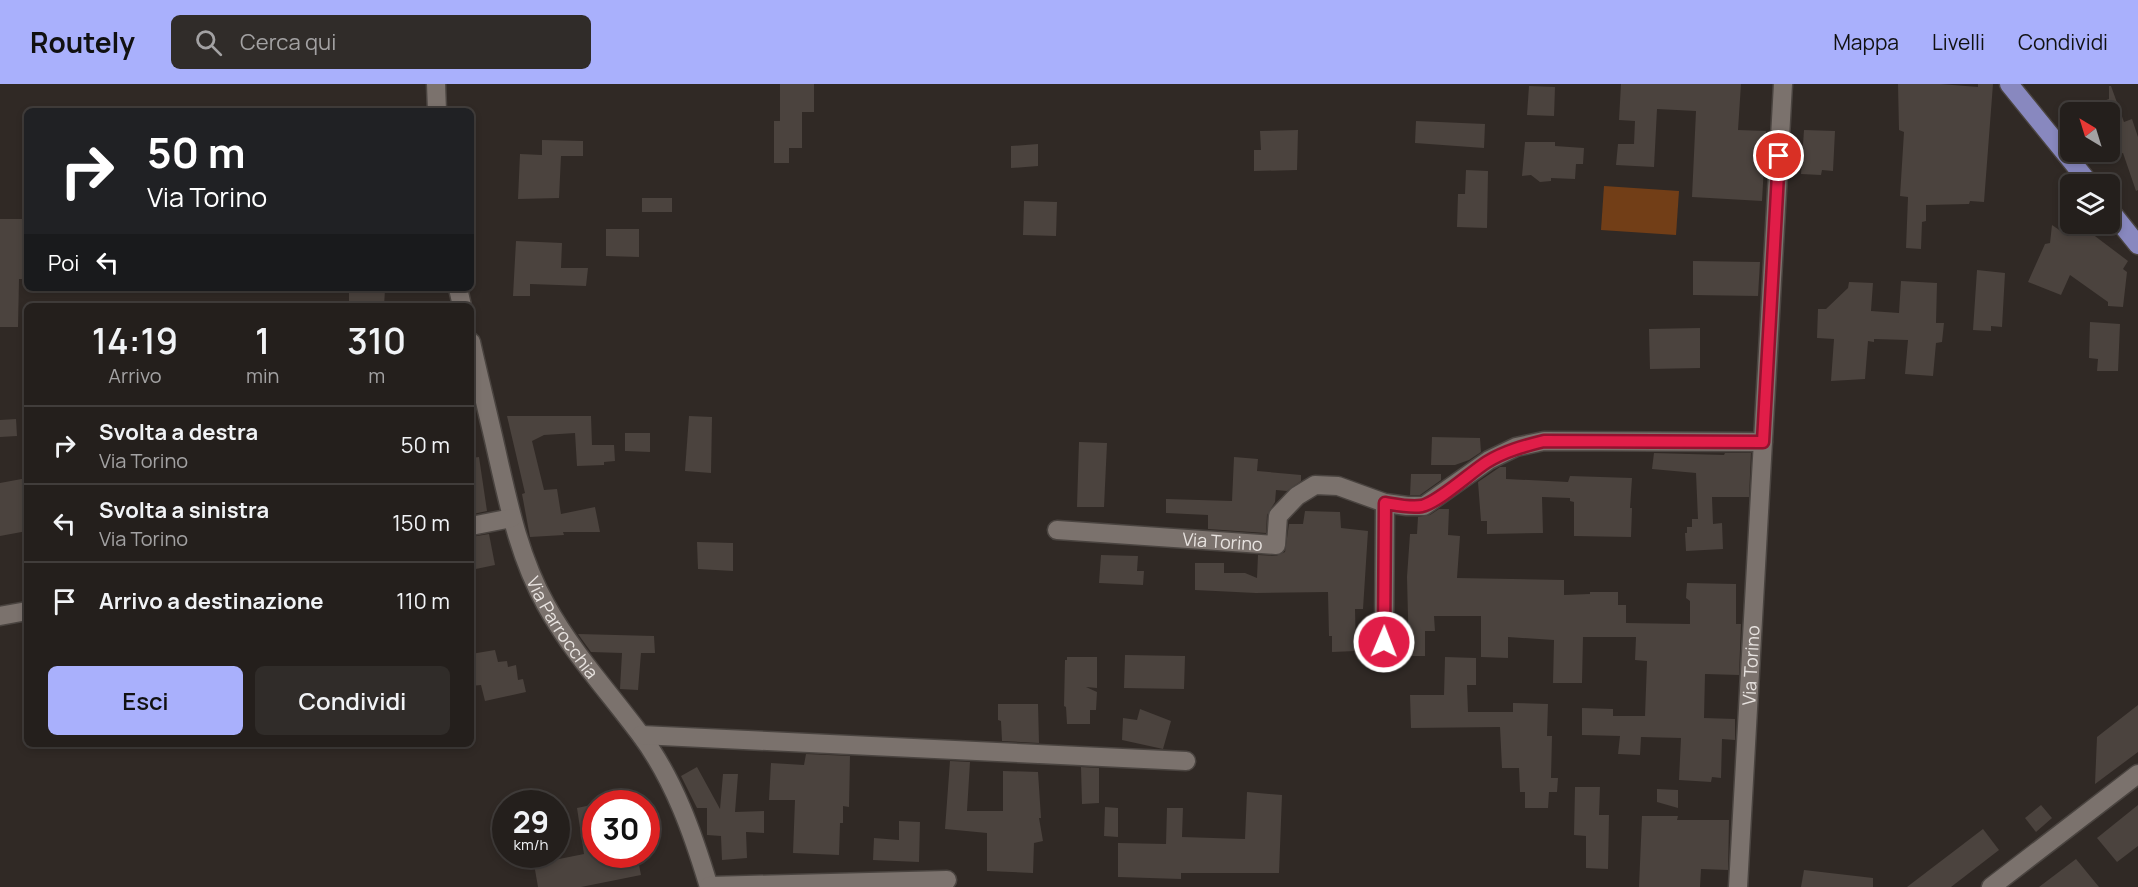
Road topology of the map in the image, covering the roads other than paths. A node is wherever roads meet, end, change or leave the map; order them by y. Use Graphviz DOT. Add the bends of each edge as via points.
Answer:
graph roads {
  1 [pos="436,84"];
  2 [pos="1783,84"];
  3 [pos="2009,84"];
  4 [pos="437,108"];
  5 [pos="2082,174"];
  6 [pos="2120,223"];
  7 [pos="2138,245"];
  8 [pos="474,355"];
  9 [pos="1763,442"];
  10 [pos="1385,503"];
  11 [pos="512,518"];
  12 [pos="474,525"];
  13 [pos="1057,530"];
  14 [pos="24,612"];
  15 [pos="0,616"];
  16 [pos="1384,642"];
  17 [pos="641,735"];
  18 [pos="1186,761"];
  19 [pos="2138,774"];
  20 [pos="946,880"];
  21 [pos="709,886"];
  22 [pos="1738,887"];
  23 [pos="1991,887"];
  1 -- 4 [label="street"];
  2 -- 9 [label="street, Via Torino"];
  3 -- 5 [label="main road"];
  6 -- 7 [label="main road"];
  8 -- 11 [label="street, Via Parrocchia"];
  9 -- 10 [label="street, Via Torino" via="1544,441 1516,447 1489,460 1424,506"];
  9 -- 22 [label="street, Via Torino"];
  10 -- 13 [label="street, Via Torino" via="1338,486 1315,485 1278,516 1276,545"];
  10 -- 16 [label="street"];
  11 -- 12 [label="street"];
  11 -- 17 [label="street, Via Parrocchia" via="545,604 570,644"];
  14 -- 15 [label="street"];
  17 -- 18 [label="street"];
  17 -- 21 [label="street, Via Parrocchia" via="670,785"];
  19 -- 23 [label="street"];
  20 -- 21 [label="street"];
}
